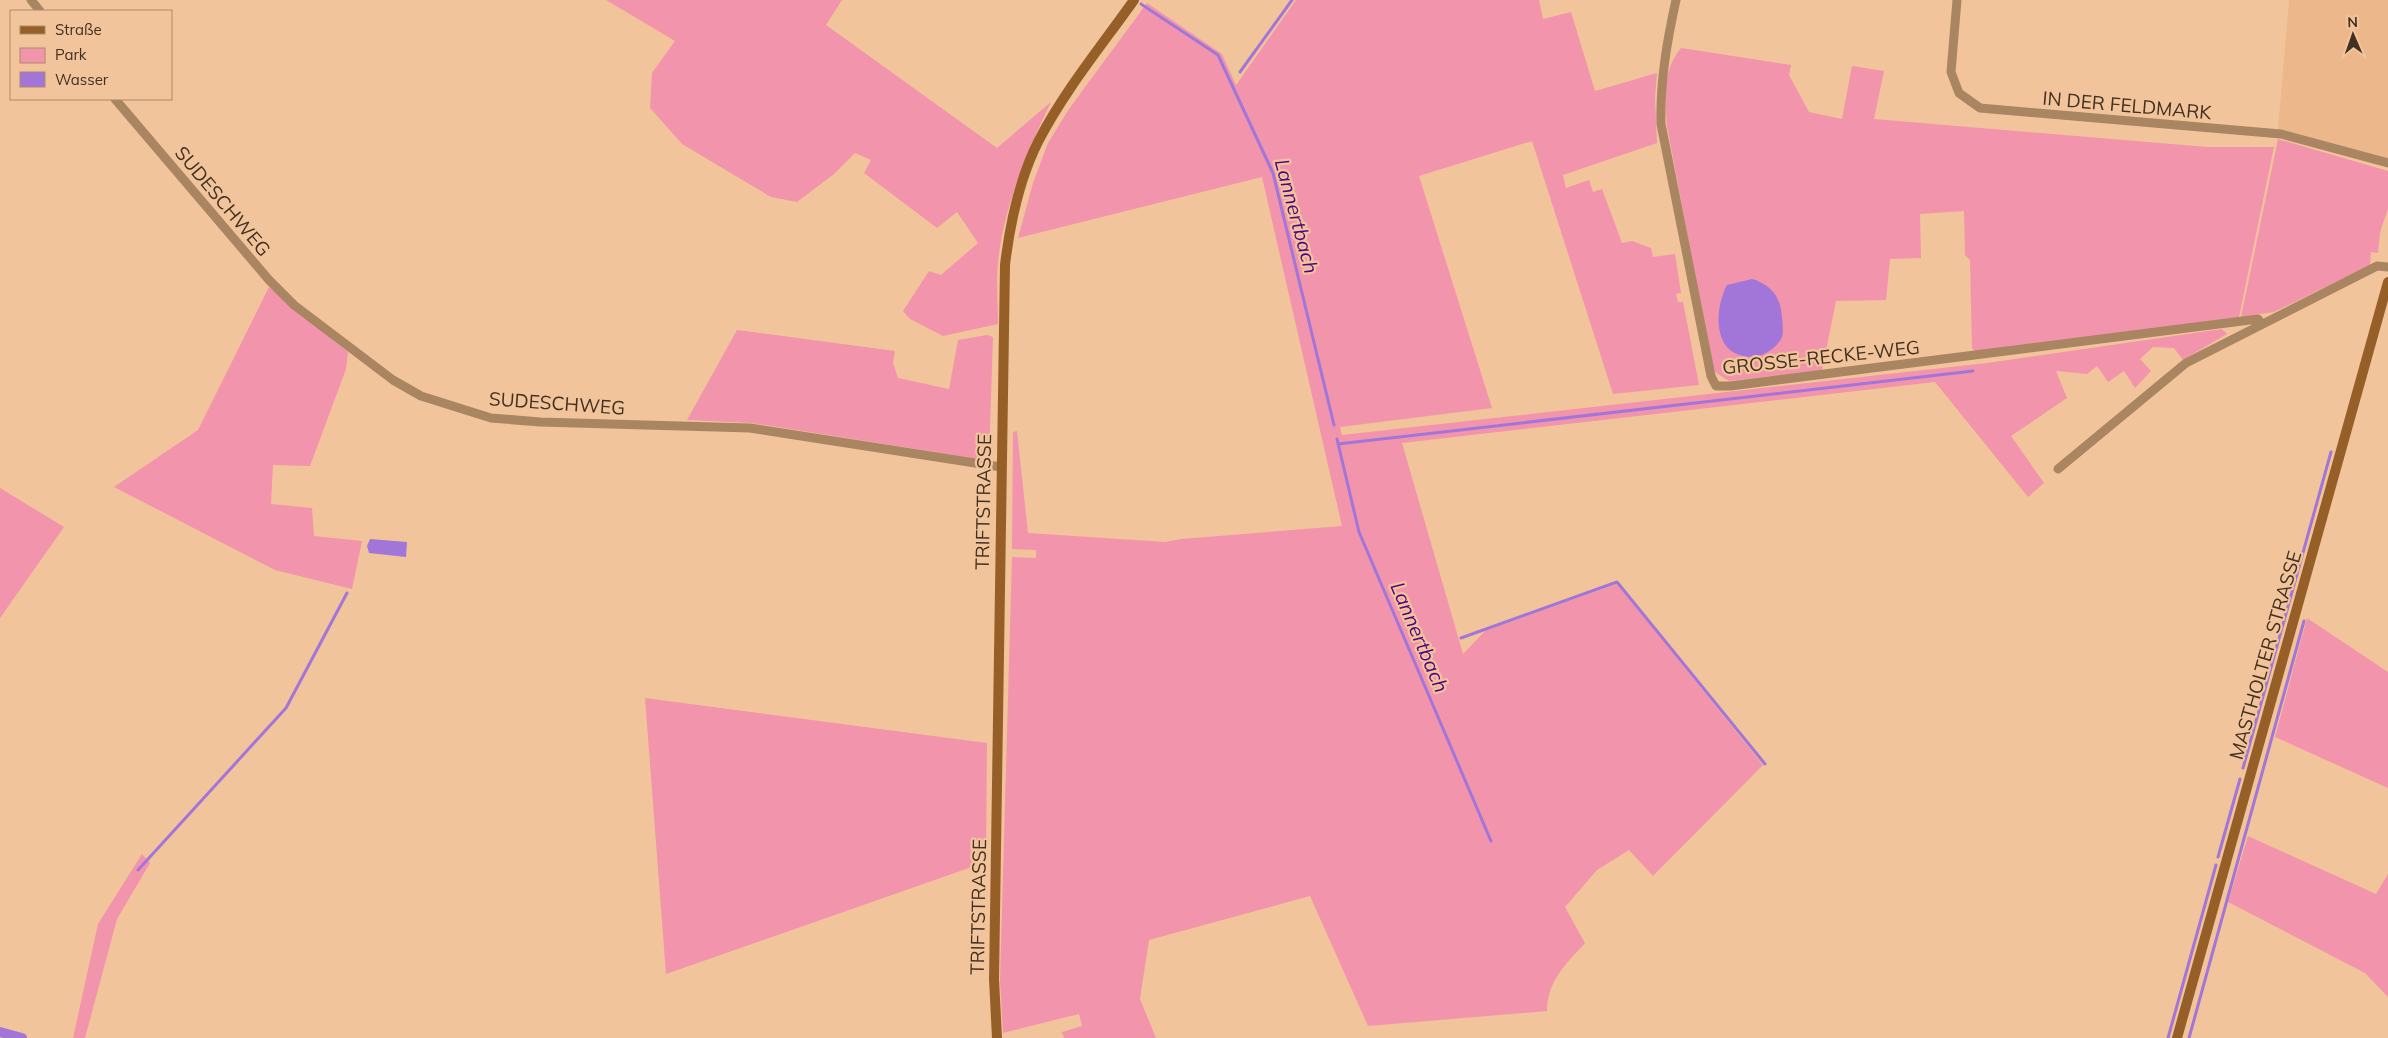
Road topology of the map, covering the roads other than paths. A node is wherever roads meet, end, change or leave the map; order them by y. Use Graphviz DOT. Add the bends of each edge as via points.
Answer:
graph roads {
  1 [pos="30,0"];
  2 [pos="1134,0"];
  3 [pos="1676,0"];
  4 [pos="1957,0"];
  5 [pos="39,10"];
  6 [pos="116,100"];
  7 [pos="2388,163"];
  8 [pos="2388,267"];
  9 [pos="2388,282"];
  10 [pos="2228,323"];
  11 [pos="2261,323"];
  12 [pos="2235,337"];
  13 [pos="1001,467"];
  14 [pos="2058,469"];
  15 [pos="997,1038"];
  16 [pos="2177,1038"];
  1 -- 5 [label="street"];
  2 -- 13 [label="street, TRIFTSTRASSE" via="1059,107 1039,140 1023,181 1008,238 1005,265"];
  3 -- 10 [label="street, GROSSE-RECKE-WEG" via="1666,46 1661,124 1709,366 1716,386"];
  4 -- 7 [label="street, IN DER FELDMARK" via="1951,72 1959,93 1980,108 2281,134"];
  6 -- 13 [label="street, SUDESCHWEG" via="269,280 294,304 393,380 421,396 491,418 750,428"];
  8 -- 11 [label="street, GROSSE-RECKE-WEG" via="2377,266"];
  9 -- 16 [label="street, MASTHOLTER STRASSE"];
  10 -- 11 [label="street, GROSSE-RECKE-WEG" via="2258,319"];
  10 -- 12 [label="street"];
  11 -- 12 [label="street, GROSSE-RECKE-WEG"];
  12 -- 14 [label="street, GROSSE-RECKE-WEG" via="2186,363"];
  13 -- 15 [label="street, TRIFTSTRASSE" via="994,979"];
}
